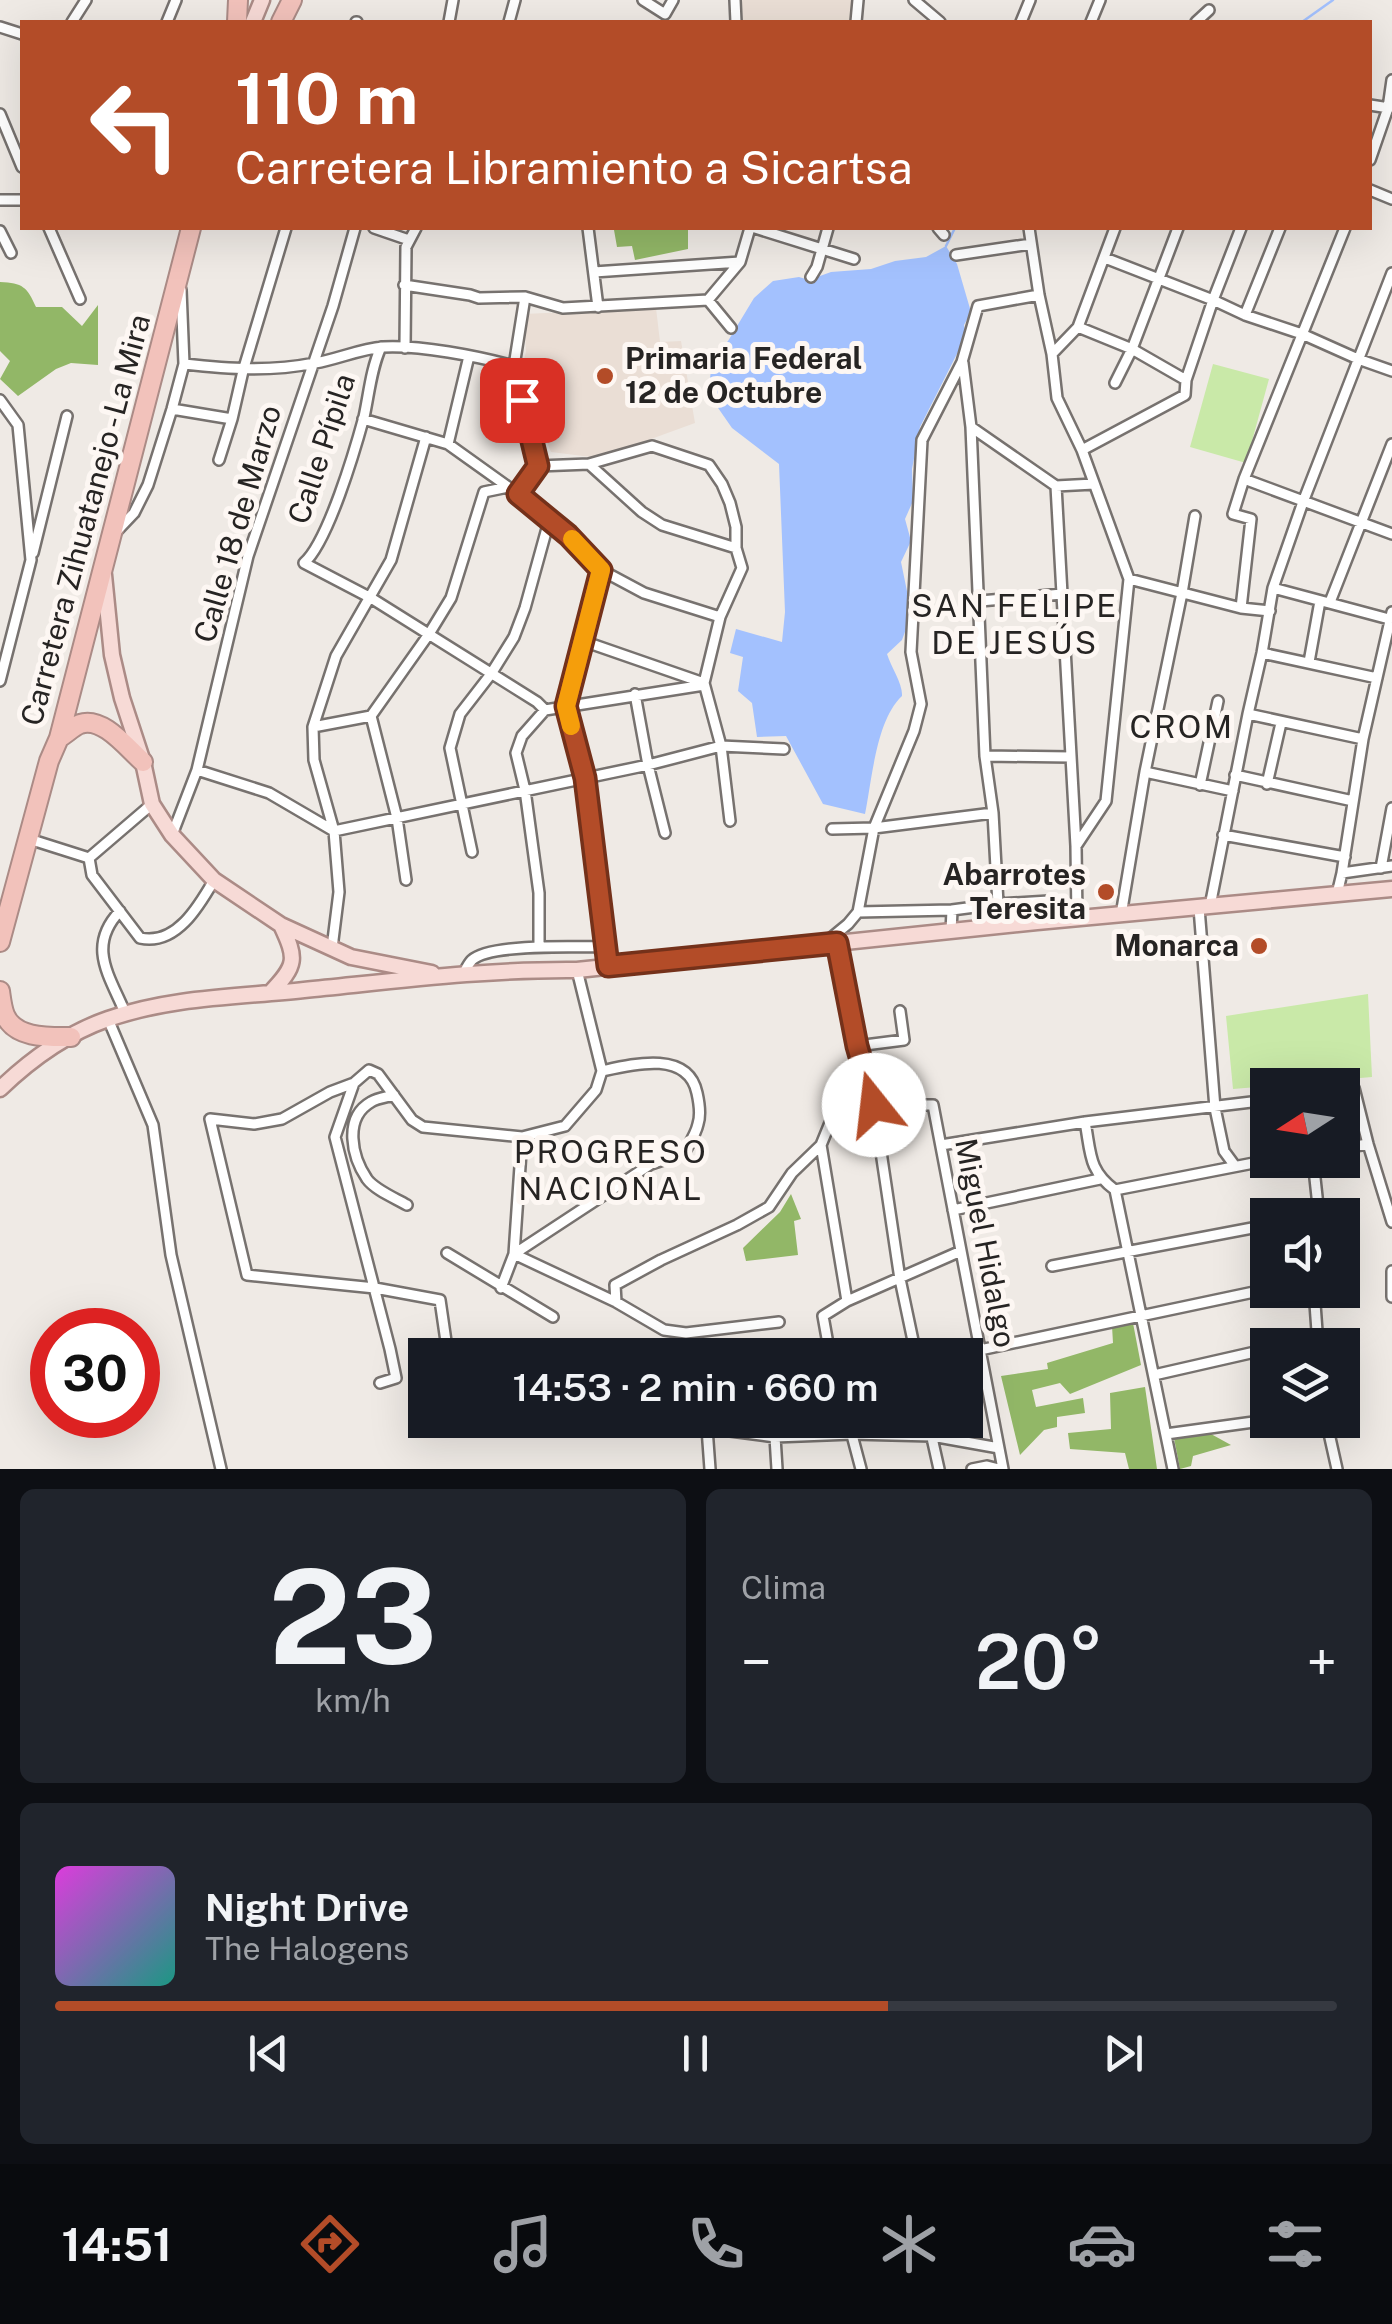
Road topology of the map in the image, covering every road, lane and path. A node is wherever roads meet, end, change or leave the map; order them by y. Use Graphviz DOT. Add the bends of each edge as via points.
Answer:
graph roads {
  1 [pos="643,0"];
  2 [pos="673,0"];
  3 [pos="918,2"];
  4 [pos="1210,10"];
  5 [pos="938,20"];
  6 [pos="1198,20"];
  7 [pos="1392,80"];
  8 [pos="1390,109"];
  9 [pos="0,114"];
  10 [pos="1372,155"];
  11 [pos="20,162"];
  12 [pos="50,230"];
  13 [pos="191,230"];
  14 [pos="285,230"];
  15 [pos="354,230"];
  16 [pos="380,230"];
  17 [pos="415,230"];
  18 [pos="588,230"];
  19 [pos="752,230"];
  20 [pos="760,230"];
  21 [pos="827,230"];
  22 [pos="1029,230"];
  23 [pos="1114,230"];
  24 [pos="1177,230"];
  25 [pos="1240,230"];
  26 [pos="1279,230"];
  27 [pos="1343,230"];
  28 [pos="0,231"];
  29 [pos="408,240"];
  30 [pos="1032,244"];
  31 [pos="822,249"];
  32 [pos="11,253"];
  33 [pos="956,255"];
  34 [pos="1105,258"];
  35 [pos="854,259"];
  36 [pos="740,262"];
  37 [pos="181,271"];
  38 [pos="594,272"];
  39 [pos="1392,274"];
  40 [pos="811,277"];
  41 [pos="1158,278"];
  42 [pos="404,285"];
  43 [pos="1039,295"];
  44 [pos="525,298"];
  45 [pos="80,299"];
  46 [pos="708,300"];
  47 [pos="1213,300"];
  48 [pos="598,306"];
  49 [pos="1245,315"];
  50 [pos="1078,327"];
  51 [pos="731,328"];
  52 [pos="1302,334"];
  53 [pos="381,347"];
  54 [pos="405,348"];
  55 [pos="1132,349"];
  56 [pos="1052,354"];
  57 [pos="470,356"];
  58 [pos="1358,360"];
  59 [pos="962,362"];
  60 [pos="184,364"];
  61 [pos="313,364"];
  62 [pos="514,366"];
  63 [pos="243,371"];
  64 [pos="1392,371"];
  65 [pos="1186,380"];
  66 [pos="1116,384"];
  67 [pos="0,400"];
  68 [pos="172,409"];
  69 [pos="67,416"];
  70 [pos="232,419"];
  71 [pos="363,420"];
  72 [pos="970,427"];
  73 [pos="426,437"];
  74 [pos="448,444"];
  75 [pos="1392,444"];
  76 [pos="1082,450"];
  77 [pos="219,460"];
  78 [pos="589,464"];
  79 [pos="538,466"];
  80 [pos="1244,479"];
  81 [pos="1094,484"];
  82 [pos="1056,486"];
  83 [pos="508,487"];
  84 [pos="518,494"];
  85 [pos="1303,502"];
  86 [pos="1195,516"];
  87 [pos="549,522"];
  88 [pos="1362,523"];
  89 [pos="1392,534"];
  90 [pos="113,535"];
  91 [pos="736,548"];
  92 [pos="30,560"];
  93 [pos="104,570"];
  94 [pos="601,570"];
  95 [pos="1129,579"];
  96 [pos="1273,588"];
  97 [pos="1182,593"];
  98 [pos="1062,594"];
  99 [pos="371,598"];
  100 [pos="980,601"];
  101 [pos="1325,601"];
  102 [pos="1241,608"];
  103 [pos="1270,611"];
  104 [pos="1391,615"];
  105 [pos="720,617"];
  106 [pos="429,634"];
  107 [pos="583,641"];
  108 [pos="1262,654"];
  109 [pos="1309,662"];
  110 [pos="491,674"];
  111 [pos="1378,678"];
  112 [pos="0,680"];
  113 [pos="704,684"];
  114 [pos="635,694"];
  115 [pos="1218,700"];
  116 [pos="566,706"];
  117 [pos="545,710"];
  118 [pos="1248,714"];
  119 [pos="371,716"];
  120 [pos="1281,722"];
  121 [pos="313,727"];
  122 [pos="59,738"];
  123 [pos="1363,740"];
  124 [pos="721,746"];
  125 [pos="784,749"];
  126 [pos="985,756"];
  127 [pos="1071,757"];
  128 [pos="143,762"];
  129 [pos="648,765"];
  130 [pos="197,770"];
  131 [pos="1145,772"];
  132 [pos="1236,776"];
  133 [pos="585,778"];
  134 [pos="1267,784"];
  135 [pos="1200,785"];
  136 [pos="525,790"];
  137 [pos="1233,791"];
  138 [pos="1353,801"];
  139 [pos="152,804"];
  140 [pos="462,804"];
  141 [pos="1392,808"];
  142 [pos="992,813"];
  143 [pos="398,818"];
  144 [pos="730,821"];
  145 [pos="874,828"];
  146 [pos="832,829"];
  147 [pos="334,832"];
  148 [pos="665,832"];
  149 [pos="172,835"];
  150 [pos="1223,835"];
  151 [pos="28,839"];
  152 [pos="1076,846"];
  153 [pos="472,852"];
  154 [pos="1345,857"];
  155 [pos="89,858"];
  156 [pos="1392,866"];
  157 [pos="1380,868"];
  158 [pos="1342,873"];
  159 [pos="214,880"];
  160 [pos="406,880"];
  161 [pos="1392,888"];
  162 [pos="1337,894"];
  163 [pos="998,904"];
  164 [pos="1204,907"];
  165 [pos="952,910"];
  166 [pos="120,911"];
  167 [pos="858,912"];
  168 [pos="1121,915"];
  169 [pos="1076,919"];
  170 [pos="281,924"];
  171 [pos="951,932"];
  172 [pos="0,942"];
  173 [pos="830,944"];
  174 [pos="539,947"];
  175 [pos="606,947"];
  176 [pos="332,948"];
  177 [pos="608,966"];
  178 [pos="578,970"];
  179 [pos="455,975"];
  180 [pos="0,990"];
  181 [pos="270,994"];
  182 [pos="900,1011"];
  183 [pos="126,1014"];
  184 [pos="108,1019"];
  185 [pos="71,1036"];
  186 [pos="857,1046"];
  187 [pos="602,1071"];
  188 [pos="354,1082"];
  189 [pos="0,1088"];
  190 [pos="394,1095"];
  191 [pos="1250,1103"];
  192 [pos="874,1105"];
  193 [pos="1215,1108"];
  194 [pos="1360,1112"];
  195 [pos="1085,1122"];
  196 [pos="522,1138"];
  197 [pos="821,1144"];
  198 [pos="1368,1144"];
  199 [pos="1360,1145"];
  200 [pos="941,1146"];
  201 [pos="1250,1163"];
  202 [pos="1235,1166"];
  203 [pos="1100,1179"];
  204 [pos="1115,1190"];
  205 [pos="407,1205"];
  206 [pos="953,1210"];
  207 [pos="1392,1222"];
  208 [pos="1250,1228"];
  209 [pos="961,1251"];
  210 [pos="446,1252"];
  211 [pos="1128,1252"];
  212 [pos="514,1254"];
  213 [pos="1052,1266"];
  214 [pos="1392,1272"];
  215 [pos="900,1278"];
  216 [pos="375,1288"];
  217 [pos="501,1288"];
  218 [pos="1250,1293"];
  219 [pos="1392,1297"];
  220 [pos="847,1301"];
  221 [pos="616,1302"];
  222 [pos="1142,1314"];
  223 [pos="553,1318"];
  224 [pos="780,1322"];
  225 [pos="446,1338"];
  226 [pos="827,1338"];
  227 [pos="912,1338"];
  228 [pos="978,1338"];
  229 [pos="983,1349"];
  230 [pos="1250,1353"];
  231 [pos="983,1365"];
  232 [pos="1154,1375"];
  233 [pos="380,1382"];
  234 [pos="1250,1422"];
  235 [pos="1166,1434"];
  236 [pos="708,1438"];
  237 [pos="775,1438"];
  238 [pos="853,1438"];
  239 [pos="932,1438"];
  240 [pos="943,1438"];
  241 [pos="1330,1438"];
  242 [pos="999,1448"];
  243 [pos="221,1469"];
  244 [pos="710,1469"];
  245 [pos="777,1469"];
  246 [pos="862,1469"];
  247 [pos="939,1469"];
  248 [pos="972,1469"];
  249 [pos="1001,1469"];
  250 [pos="1173,1469"];
  251 [pos="1338,1469"];
  1 -- 2 [label="street" via="665,14"];
  3 -- 5 [label="street"];
  4 -- 6 [label="street"];
  7 -- 8 [label="street"];
  8 -- 10 [label="street"];
  9 -- 11 [label="street"];
  12 -- 45 [label="street"];
  13 -- 37 [label="highway, Carretera Zihuatanejo - La Mira"];
  14 -- 63 [label="street"];
  15 -- 61 [label="street, Calle 18 de Marzo"];
  16 -- 29 [label="street"];
  17 -- 29 [label="street"];
  18 -- 38 [label="street"];
  19 -- 36 [label="street"];
  20 -- 31 [label="street"];
  21 -- 31 [label="street"];
  22 -- 30 [label="street"];
  23 -- 34 [label="street"];
  24 -- 41 [label="street"];
  25 -- 47 [label="street"];
  26 -- 49 [label="street"];
  27 -- 52 [label="street"];
  28 -- 32 [label="street"];
  29 -- 42 [label="street"];
  30 -- 33 [label="street"];
  30 -- 43 [label="street"];
  31 -- 35 [label="street"];
  31 -- 40 [label="street"];
  34 -- 41 [label="street"];
  34 -- 50 [label="street"];
  36 -- 38 [label="street"];
  36 -- 46 [label="street"];
  37 -- 60 [label="street"];
  37 -- 90 [label="highway, Carretera Zihuatanejo - La Mira"];
  38 -- 48 [label="street"];
  39 -- 58 [label="street"];
  41 -- 47 [label="street"];
  41 -- 55 [label="street"];
  42 -- 44 [label="street" via="478,298"];
  42 -- 54 [label="street"];
  43 -- 56 [label="street"];
  43 -- 59 [label="street" via="978,306"];
  44 -- 48 [label="street" via="563,308"];
  44 -- 62 [label="street"];
  46 -- 48 [label="street"];
  46 -- 51 [label="street"];
  47 -- 49 [label="street"];
  47 -- 65 [label="street"];
  49 -- 52 [label="street"];
  50 -- 55 [label="street"];
  50 -- 56 [label="street"];
  52 -- 58 [label="street"];
  52 -- 80 [label="street"];
  53 -- 54 [label="street"];
  53 -- 61 [label="street"];
  53 -- 71 [label="street, Calle Pípila"];
  54 -- 57 [label="street"];
  55 -- 65 [label="street"];
  55 -- 66 [label="street"];
  56 -- 76 [label="street" via="1056,398"];
  57 -- 62 [label="street"];
  57 -- 74 [label="street"];
  58 -- 64 [label="street"];
  58 -- 85 [label="street"];
  59 -- 72 [label="street"];
  59 -- 145 [label="street" via="922,440 910,652 921,704"];
  60 -- 63 [label="street"];
  60 -- 68 [label="street"];
  61 -- 63 [label="street"];
  61 -- 130 [label="street, Calle 18 de Marzo" via="248,556"];
  62 -- 79 [label="street"];
  63 -- 70 [label="street"];
  65 -- 76 [label="street" via="1185,395"];
  67 -- 92 [label="street" via="18,424"];
  68 -- 70 [label="street"];
  68 -- 90 [label="street" via="141,499"];
  69 -- 92 [label="street"];
  70 -- 77 [label="street"];
  71 -- 73 [label="street"];
  71 -- 99 [label="street, Calle Pípila" via="331,517 304,563"];
  72 -- 82 [label="street"];
  72 -- 100 [label="street"];
  73 -- 74 [label="street"];
  73 -- 99 [label="street" via="390,560"];
  74 -- 83 [label="street"];
  75 -- 88 [label="street"];
  76 -- 81 [label="street"];
  78 -- 79 [label="street"];
  78 -- 91 [label="street" via="662,525"];
  78 -- 91 [label="street" via="652,446 709,465 730,503"];
  79 -- 84 [label="street"];
  80 -- 85 [label="street"];
  80 -- 102 [label="street" via="1233,514 1251,520"];
  81 -- 82 [label="street"];
  81 -- 95 [label="street"];
  82 -- 98 [label="street"];
  83 -- 84 [label="street"];
  83 -- 106 [label="street" via="484,492 450,598"];
  84 -- 87 [label="street"];
  85 -- 88 [label="street"];
  85 -- 96 [label="street"];
  86 -- 97 [label="street"];
  87 -- 94 [label="street"];
  87 -- 110 [label="street" via="525,608"];
  88 -- 89 [label="street"];
  88 -- 101 [label="street"];
  90 -- 93 [label="highway, Carretera Zihuatanejo - La Mira"];
  91 -- 105 [label="street" via="742,568"];
  92 -- 112 [label="street"];
  93 -- 122 [label="highway, Carretera Zihuatanejo - La Mira"];
  93 -- 128 [label="main road" via="112,655"];
  94 -- 105 [label="street" via="644,593"];
  94 -- 107 [label="street"];
  95 -- 97 [label="street"];
  95 -- 152 [label="street" via="1106,801"];
  96 -- 101 [label="street"];
  96 -- 103 [label="street"];
  97 -- 102 [label="street"];
  97 -- 131 [label="street"];
  98 -- 100 [label="street"];
  98 -- 127 [label="street"];
  99 -- 106 [label="street"];
  99 -- 121 [label="street" via="336,656"];
  100 -- 126 [label="street"];
  101 -- 104 [label="street"];
  101 -- 109 [label="street"];
  102 -- 103 [label="street"];
  103 -- 108 [label="street"];
  104 -- 111 [label="street"];
  105 -- 113 [label="street"];
  106 -- 110 [label="street"];
  106 -- 119 [label="street"];
  107 -- 113 [label="street"];
  107 -- 116 [label="street"];
  108 -- 109 [label="street"];
  108 -- 118 [label="street"];
  109 -- 111 [label="street"];
  110 -- 117 [label="street"];
  110 -- 140 [label="street" via="460,714 450,748"];
  111 -- 123 [label="street"];
  113 -- 114 [label="street"];
  113 -- 124 [label="street"];
  114 -- 116 [label="street"];
  114 -- 129 [label="street"];
  115 -- 135 [label="street"];
  116 -- 117 [label="street"];
  116 -- 133 [label="street"];
  117 -- 136 [label="street" via="516,753"];
  118 -- 120 [label="street"];
  118 -- 132 [label="street"];
  119 -- 121 [label="street"];
  119 -- 143 [label="street"];
  120 -- 123 [label="street"];
  120 -- 134 [label="street"];
  121 -- 147 [label="street" via="314,760"];
  122 -- 128 [label="highway" via="95,723"];
  122 -- 151 [label="highway, Carretera Zihuatanejo - La Mira"];
  123 -- 138 [label="street"];
  124 -- 125 [label="street"];
  124 -- 129 [label="street"];
  124 -- 144 [label="street"];
  126 -- 127 [label="street"];
  126 -- 142 [label="street"];
  127 -- 152 [label="street"];
  128 -- 139 [label="main road"];
  129 -- 133 [label="street"];
  129 -- 148 [label="street"];
  130 -- 147 [label="street" via="269,794"];
  130 -- 149 [label="street, Calle 18 de Marzo"];
  131 -- 135 [label="street"];
  131 -- 168 [label="street"];
  132 -- 134 [label="street"];
  132 -- 137 [label="street"];
  133 -- 136 [label="street"];
  133 -- 175 [label="street"];
  134 -- 138 [label="street"];
  135 -- 137 [label="street"];
  136 -- 140 [label="street"];
  136 -- 174 [label="street"];
  137 -- 150 [label="street"];
  138 -- 154 [label="street"];
  139 -- 149 [label="main road"];
  139 -- 155 [label="street"];
  140 -- 143 [label="street"];
  140 -- 153 [label="street"];
  141 -- 157 [label="street"];
  142 -- 145 [label="street"];
  142 -- 163 [label="street"];
  143 -- 147 [label="street"];
  143 -- 160 [label="street"];
  145 -- 146 [label="street"];
  145 -- 167 [label="street"];
  147 -- 176 [label="street" via="339,892"];
  149 -- 159 [label="main road"];
  150 -- 154 [label="street"];
  150 -- 164 [label="street"];
  151 -- 155 [label="street"];
  151 -- 172 [label="highway, Carretera Zihuatanejo - La Mira"];
  152 -- 169 [label="street"];
  154 -- 158 [label="street"];
  155 -- 166 [label="street" via="92,875"];
  156 -- 157 [label="street"];
  157 -- 158 [label="street"];
  158 -- 162 [label="street"];
  159 -- 166 [label="street" via="196,912 170,934 140,938"];
  159 -- 170 [label="main road"];
  161 -- 162 [label="main road"];
  162 -- 164 [label="main road"];
  163 -- 165 [label="street"];
  163 -- 169 [label="street" via="1048,900"];
  164 -- 168 [label="main road"];
  164 -- 193 [label="street"];
  165 -- 167 [label="street"];
  165 -- 171 [label="street"];
  166 -- 183 [label="street" via="104,932 102,948"];
  167 -- 173 [label="street"];
  168 -- 169 [label="main road"];
  169 -- 171 [label="main road"];
  170 -- 176 [label="main road"];
  170 -- 181 [label="main road" via="292,966"];
  171 -- 173 [label="main road"];
  173 -- 177 [label="main road"];
  173 -- 186 [label="street"];
  174 -- 175 [label="street"];
  174 -- 179 [label="street" via="486,952"];
  175 -- 177 [label="street"];
  176 -- 179 [label="main road"];
  177 -- 178 [label="main road"];
  178 -- 179 [label="main road"];
  178 -- 187 [label="street"];
  179 -- 181 [label="main road"];
  180 -- 185 [label="highway" via="6,1018 17,1028"];
  181 -- 183 [label="main road" via="191,999"];
  182 -- 186 [label="street" via="904,1040"];
  183 -- 184 [label="main road"];
  184 -- 185 [label="main road"];
  184 -- 243 [label="street" via="153,1125 171,1255"];
  185 -- 189 [label="main road"];
  186 -- 192 [label="street"];
  187 -- 196 [label="street" via="596,1090 565,1126"];
  187 -- 212 [label="street" via="631,1064 685,1069 694,1080 700,1122 684,1153 650,1164"];
  188 -- 190 [label="street" via="370,1070"];
  188 -- 216 [label="street" via="334,1137"];
  188 -- 216 [label="street" via="282,1119 210,1119 247,1275"];
  190 -- 196 [label="street" via="424,1127"];
  190 -- 205 [label="street" via="369,1102 351,1132 368,1182"];
  191 -- 193 [label="street"];
  192 -- 197 [label="street" via="846,1111 830,1123"];
  192 -- 200 [label="street, Miguel Hidalgo" via="933,1105"];
  192 -- 215 [label="street"];
  193 -- 195 [label="street"];
  193 -- 202 [label="street" via="1224,1151"];
  194 -- 198 [label="street"];
  195 -- 200 [label="street"];
  195 -- 203 [label="street"];
  196 -- 212 [label="street"];
  197 -- 220 [label="street"];
  197 -- 221 [label="street" via="769,1207 615,1284"];
  198 -- 199 [label="street"];
  198 -- 207 [label="street"];
  200 -- 206 [label="street, Miguel Hidalgo"];
  201 -- 202 [label="street"];
  202 -- 204 [label="street"];
  203 -- 204 [label="street"];
  203 -- 206 [label="street"];
  204 -- 211 [label="street"];
  206 -- 209 [label="street, Miguel Hidalgo"];
  208 -- 211 [label="street"];
  209 -- 215 [label="street"];
  209 -- 228 [label="street, Miguel Hidalgo"];
  210 -- 217 [label="street"];
  211 -- 213 [label="street"];
  211 -- 222 [label="street"];
  212 -- 217 [label="street"];
  212 -- 221 [label="street"];
  214 -- 219 [label="street"];
  215 -- 220 [label="street"];
  215 -- 227 [label="street"];
  216 -- 225 [label="street" via="440,1300"];
  216 -- 233 [label="street" via="396,1378"];
  217 -- 223 [label="street"];
  218 -- 222 [label="street"];
  220 -- 226 [label="street" via="824,1316"];
  221 -- 224 [label="street" via="664,1330 686,1334"];
  222 -- 229 [label="street"];
  222 -- 232 [label="street"];
  230 -- 232 [label="street"];
  231 -- 242 [label="street, Miguel Hidalgo"];
  232 -- 235 [label="street"];
  234 -- 235 [label="street"];
  235 -- 250 [label="street"];
  236 -- 244 [label="street"];
  237 -- 245 [label="street"];
  238 -- 246 [label="street"];
  239 -- 247 [label="street"];
  240 -- 242 [label="street"];
  241 -- 251 [label="street"];
  242 -- 249 [label="street, Miguel Hidalgo"];
  248 -- 249 [label="street"];
}
